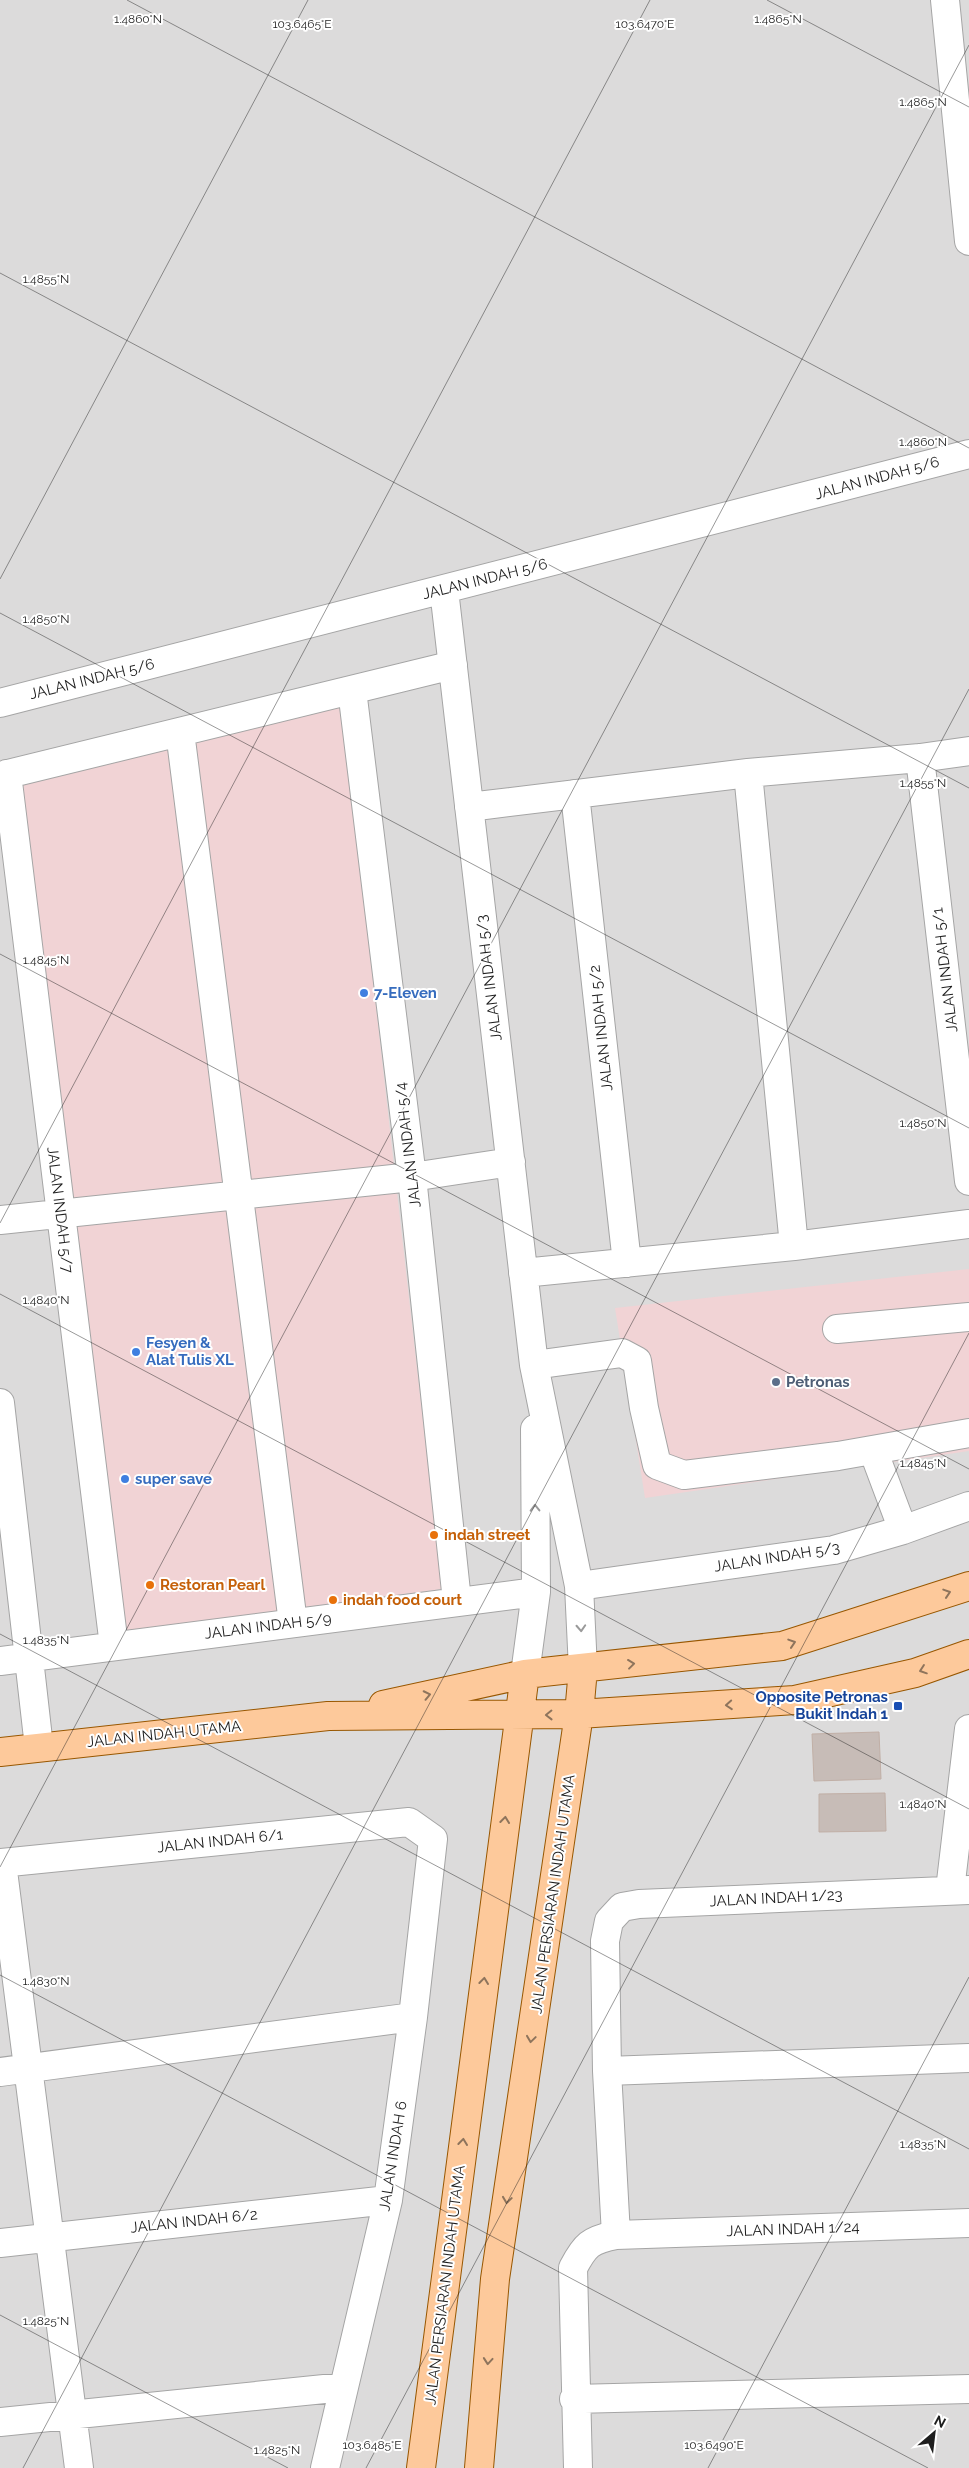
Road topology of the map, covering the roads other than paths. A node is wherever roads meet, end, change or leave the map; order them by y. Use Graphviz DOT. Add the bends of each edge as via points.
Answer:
graph roads {
  1 [pos="945,0"];
  2 [pos="969,241"];
  3 [pos="969,454"];
  4 [pos="444,590"];
  5 [pos="452,665"];
  6 [pos="352,690"];
  7 [pos="0,703"];
  8 [pos="180,732"];
  9 [pos="969,751"];
  10 [pos="920,758"];
  11 [pos="748,773"];
  12 [pos="4,775"];
  13 [pos="575,794"];
  14 [pos="469,807"];
  15 [pos="510,1162"];
  16 [pos="412,1177"];
  17 [pos="969,1181"];
  18 [pos="238,1196"];
  19 [pos="61,1215"];
  20 [pos="0,1220"];
  21 [pos="969,1224"];
  22 [pos="794,1246"];
  23 [pos="627,1263"];
  24 [pos="523,1273"];
  25 [pos="969,1317"];
  26 [pos="837,1329"];
  27 [pos="534,1366"];
  28 [pos="0,1403"];
  29 [pos="969,1432"];
  30 [pos="873,1450"];
  31 [pos="969,1506"];
  32 [pos="7,1519"];
  33 [pos="903,1530"];
  34 [pos="579,1586"];
  35 [pos="969,1586"];
  36 [pos="536,1592"];
  37 [pos="457,1601"];
  38 [pos="293,1623"];
  39 [pos="114,1646"];
  40 [pos="969,1654"];
  41 [pos="29,1657"];
  42 [pos="0,1661"];
  43 [pos="583,1669"];
  44 [pos="525,1674"];
  45 [pos="579,1714"];
  46 [pos="519,1715"];
  47 [pos="328,1716"];
  48 [pos="968,1732"];
  49 [pos="39,1747"];
  50 [pos="0,1752"];
  51 [pos="433,1840"];
  52 [pos="1,1863"];
  53 [pos="960,1890"];
  54 [pos="413,2017"];
  55 [pos="969,2058"];
  56 [pos="28,2069"];
  57 [pos="607,2071"];
  58 [pos="0,2072"];
  59 [pos="388,2200"];
  60 [pos="969,2223"];
  61 [pos="616,2235"];
  62 [pos="49,2238"];
  63 [pos="0,2243"];
  64 [pos="344,2387"];
  65 [pos="969,2389"];
  66 [pos="574,2399"];
  67 [pos="72,2415"];
  68 [pos="0,2422"];
  69 [pos="79,2468"];
  70 [pos="325,2468"];
  71 [pos="421,2468"];
  72 [pos="479,2468"];
  73 [pos="578,2468"];
  1 -- 2 [label="street"];
  3 -- 4 [label="street, JALAN INDAH 5/6"];
  4 -- 5 [label="street, JALAN INDAH 5/3"];
  4 -- 7 [label="street, JALAN INDAH 5/6"];
  5 -- 6 [label="street"];
  5 -- 14 [label="street, JALAN INDAH 5/3"];
  6 -- 8 [label="street"];
  6 -- 16 [label="street, JALAN INDAH 5/4"];
  8 -- 12 [label="street"];
  8 -- 18 [label="street"];
  9 -- 10 [label="street"];
  10 -- 11 [label="street"];
  10 -- 17 [label="street, JALAN INDAH 5/1"];
  11 -- 13 [label="street"];
  11 -- 22 [label="street"];
  12 -- 19 [label="street, JALAN INDAH 5/7"];
  13 -- 14 [label="street"];
  13 -- 23 [label="street, JALAN INDAH 5/2"];
  14 -- 15 [label="street, JALAN INDAH 5/3"];
  15 -- 16 [label="street"];
  15 -- 24 [label="street, JALAN INDAH 5/3"];
  16 -- 18 [label="street"];
  16 -- 37 [label="street, JALAN INDAH 5/4"];
  18 -- 19 [label="street"];
  18 -- 38 [label="street"];
  19 -- 20 [label="street"];
  19 -- 39 [label="street, JALAN INDAH 5/7"];
  21 -- 22 [label="street"];
  22 -- 23 [label="street"];
  23 -- 24 [label="street"];
  24 -- 27 [label="street, JALAN INDAH 5/3"];
  25 -- 26 [label="street"];
  27 -- 30 [label="street" via="622,1352 637,1361 657,1465 684,1475"];
  27 -- 34 [label="street, JALAN INDAH 5/3"];
  36 -- 27 [label="street, JALAN INDAH 5/3, one-way"];
  28 -- 32 [label="street"];
  29 -- 30 [label="street"];
  30 -- 33 [label="street"];
  31 -- 33 [label="street, JALAN INDAH 5/3"];
  32 -- 41 [label="street"];
  33 -- 34 [label="street, JALAN INDAH 5/3" via="834,1550"];
  34 -- 43 [label="street, JALAN INDAH 5/3, one-way"];
  43 -- 35 [label="main road, one-way" via="782,1646"];
  36 -- 37 [label="street, JALAN INDAH 5/9"];
  36 -- 44 [label="street, JALAN INDAH 5/3"];
  37 -- 38 [label="street, JALAN INDAH 5/9"];
  38 -- 39 [label="street, JALAN INDAH 5/9"];
  39 -- 41 [label="street, JALAN INDAH 5/9"];
  40 -- 45 [label="main road, one-way" via="915,1673 795,1700"];
  41 -- 42 [label="street, JALAN INDAH 5/9"];
  41 -- 49 [label="street"];
  43 -- 44 [label="main road, JALAN INDAH UTAMA"];
  43 -- 45 [label="main road, JALAN PERSIARAN INDAH UTAMA"];
  44 -- 46 [label="main road, JALAN PERSIARAN INDAH UTAMA"];
  47 -- 44 [label="main road, JALAN INDAH UTAMA, one-way"];
  45 -- 46 [label="main road, JALAN INDAH UTAMA, one-way"];
  45 -- 72 [label="main road, JALAN PERSIARAN INDAH UTAMA, one-way" via="495,2280"];
  46 -- 47 [label="main road, JALAN INDAH UTAMA"];
  71 -- 46 [label="main road, JALAN PERSIARAN INDAH UTAMA, one-way"];
  47 -- 49 [label="main road, JALAN INDAH UTAMA"];
  48 -- 53 [label="street"];
  49 -- 50 [label="main road, JALAN INDAH UTAMA"];
  51 -- 52 [label="street, JALAN INDAH 6/1" via="409,1822"];
  51 -- 54 [label="street, JALAN INDAH 6"];
  52 -- 56 [label="street"];
  53 -- 57 [label="street, JALAN INDAH 1/23" via="622,1907 609,1921 605,1941"];
  54 -- 56 [label="street"];
  54 -- 59 [label="street, JALAN INDAH 6"];
  55 -- 57 [label="street"];
  56 -- 58 [label="street"];
  56 -- 62 [label="street"];
  57 -- 61 [label="street, JALAN INDAH 1/23"];
  59 -- 62 [label="street, JALAN INDAH 6/2"];
  59 -- 64 [label="street, JALAN INDAH 6"];
  60 -- 61 [label="street, JALAN INDAH 1/24"];
  61 -- 66 [label="street, JALAN INDAH 1/24" via="594,2239 581,2252 573,2268"];
  62 -- 63 [label="street, JALAN INDAH 6/2"];
  62 -- 67 [label="street"];
  64 -- 67 [label="street"];
  64 -- 70 [label="street, JALAN INDAH 6"];
  65 -- 66 [label="street"];
  66 -- 73 [label="street, JALAN INDAH 1/24"];
  67 -- 68 [label="street"];
  67 -- 69 [label="street"];
}
